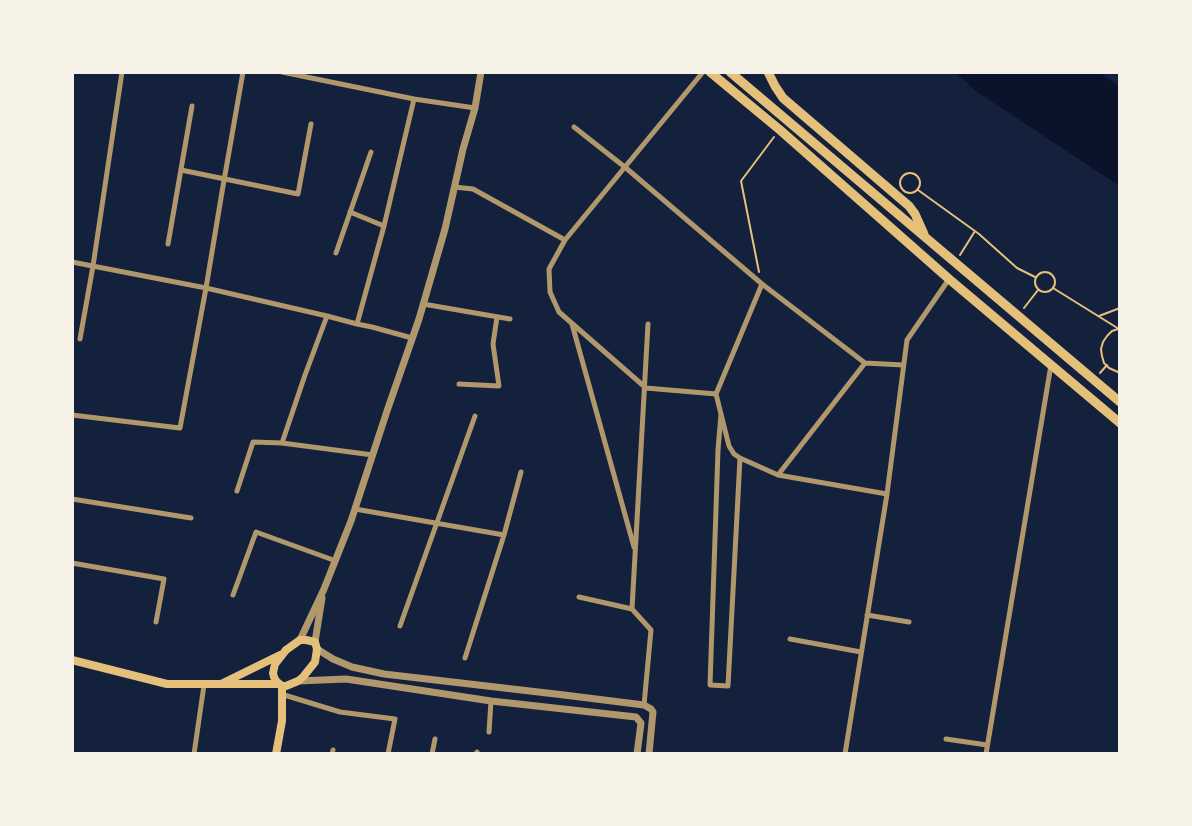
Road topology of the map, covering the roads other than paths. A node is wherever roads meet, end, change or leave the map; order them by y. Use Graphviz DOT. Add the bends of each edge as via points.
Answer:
graph roads {
  1 [pos="122,72"];
  2 [pos="243,72"];
  3 [pos="282,72"];
  4 [pos="481,72"];
  5 [pos="703,72"];
  6 [pos="710,72"];
  7 [pos="730,72"];
  8 [pos="768,72"];
  9 [pos="414,99"];
  10 [pos="192,106"];
  11 [pos="475,108"];
  12 [pos="311,124"];
  13 [pos="574,127"];
  14 [pos="371,152"];
  15 [pos="626,168"];
  16 [pos="181,170"];
  17 [pos="224,179"];
  18 [pos="454,187"];
  19 [pos="350,212"];
  20 [pos="384,226"];
  21 [pos="925,238"];
  22 [pos="565,240"];
  23 [pos="168,244"];
  24 [pos="336,253"];
  25 [pos="72,262"];
  26 [pos="93,266"];
  27 [pos="949,279"];
  28 [pos="762,284"];
  29 [pos="206,288"];
  30 [pos="424,304"];
  31 [pos="327,316"];
  32 [pos="497,317"];
  33 [pos="510,319"];
  34 [pos="357,324"];
  35 [pos="572,324"];
  36 [pos="648,324"];
  37 [pos="412,338"];
  38 [pos="80,339"];
  39 [pos="865,363"];
  40 [pos="903,365"];
  41 [pos="1052,365"];
  42 [pos="458,384"];
  43 [pos="646,388"];
  44 [pos="716,394"];
  45 [pos="1120,402"];
  46 [pos="721,414"];
  47 [pos="72,416"];
  48 [pos="475,416"];
  49 [pos="1120,422"];
  50 [pos="282,443"];
  51 [pos="372,455"];
  52 [pos="740,458"];
  53 [pos="521,472"];
  54 [pos="778,475"];
  55 [pos="237,491"];
  56 [pos="887,494"];
  57 [pos="72,499"];
  58 [pos="355,509"];
  59 [pos="191,518"];
  60 [pos="437,523"];
  61 [pos="504,535"];
  62 [pos="635,550"];
  63 [pos="336,561"];
  64 [pos="72,563"];
  65 [pos="324,589"];
  66 [pos="234,594"];
  67 [pos="579,597"];
  68 [pos="632,609"];
  69 [pos="867,615"];
  70 [pos="156,622"];
  71 [pos="909,622"];
  72 [pos="400,626"];
  73 [pos="790,639"];
  74 [pos="300,640"];
  75 [pos="316,646"];
  76 [pos="861,652"];
  77 [pos="283,654"];
  78 [pos="465,658"];
  79 [pos="72,660"];
  80 [pos="298,681"];
  81 [pos="204,684"];
  82 [pos="219,684"];
  83 [pos="281,688"];
  84 [pos="528,691"];
  85 [pos="491,701"];
  86 [pos="526,705"];
  87 [pos="644,706"];
  88 [pos="489,732"];
  89 [pos="435,739"];
  90 [pos="946,739"];
  91 [pos="987,745"];
  92 [pos="194,754"];
  93 [pos="276,754"];
  94 [pos="388,754"];
  95 [pos="432,754"];
  96 [pos="637,754"];
  97 [pos="649,754"];
  98 [pos="845,754"];
  99 [pos="986,754"];
  1 -- 26 [label="street"];
  2 -- 17 [label="street"];
  3 -- 9 [label="street"];
  4 -- 11 [label="street"];
  5 -- 15 [label="street"];
  6 -- 27 [label="main road"];
  7 -- 21 [label="main road"];
  8 -- 21 [label="main road" via="783,98 909,206"];
  9 -- 11 [label="street"];
  9 -- 20 [label="street"];
  10 -- 16 [label="street"];
  11 -- 18 [label="street"];
  12 -- 17 [label="street" via="298,194"];
  13 -- 15 [label="street"];
  14 -- 19 [label="street"];
  15 -- 22 [label="street"];
  15 -- 28 [label="street"];
  16 -- 17 [label="street"];
  16 -- 23 [label="street"];
  17 -- 29 [label="street"];
  18 -- 22 [label="street" via="473,189"];
  18 -- 30 [label="street"];
  19 -- 20 [label="street"];
  19 -- 24 [label="street"];
  20 -- 34 [label="street"];
  21 -- 45 [label="main road"];
  22 -- 35 [label="street" via="549,269 550,292 559,312"];
  25 -- 26 [label="street"];
  26 -- 29 [label="street"];
  26 -- 38 [label="street"];
  27 -- 40 [label="street" via="907,340"];
  27 -- 41 [label="main road"];
  28 -- 39 [label="street"];
  28 -- 44 [label="street"];
  29 -- 31 [label="street"];
  29 -- 47 [label="street" via="180,428"];
  30 -- 32 [label="street"];
  30 -- 37 [label="street"];
  31 -- 34 [label="street"];
  31 -- 50 [label="street"];
  32 -- 33 [label="street"];
  32 -- 42 [label="street" via="493,344 498,386"];
  34 -- 37 [label="street"];
  35 -- 43 [label="street"];
  35 -- 62 [label="street"];
  36 -- 43 [label="street"];
  37 -- 51 [label="street"];
  39 -- 40 [label="street"];
  39 -- 54 [label="street"];
  40 -- 56 [label="street"];
  41 -- 49 [label="main road"];
  41 -- 91 [label="street"];
  43 -- 44 [label="street"];
  43 -- 62 [label="street"];
  44 -- 46 [label="street"];
  46 -- 52 [label="street" via="729,446"];
  46 -- 52 [label="street" via="710,685 728,686"];
  48 -- 60 [label="street"];
  50 -- 51 [label="street"];
  50 -- 55 [label="street" via="253,442"];
  51 -- 58 [label="street"];
  52 -- 54 [label="street"];
  53 -- 61 [label="street"];
  54 -- 56 [label="street"];
  56 -- 69 [label="street"];
  57 -- 59 [label="street"];
  58 -- 60 [label="street"];
  58 -- 63 [label="street"];
  60 -- 61 [label="street"];
  60 -- 72 [label="street"];
  61 -- 78 [label="street"];
  62 -- 68 [label="street"];
  63 -- 65 [label="street"];
  63 -- 66 [label="street" via="256,532"];
  64 -- 70 [label="street" via="164,579"];
  65 -- 74 [label="street"];
  65 -- 75 [label="street"];
  67 -- 68 [label="street"];
  68 -- 87 [label="street" via="651,630"];
  69 -- 71 [label="street"];
  69 -- 76 [label="street"];
  73 -- 76 [label="street"];
  74 -- 75 [label="main road"];
  74 -- 77 [label="main road"];
  75 -- 80 [label="main road" via="315,662"];
  75 -- 84 [label="street" via="333,659 352,667 384,674"];
  76 -- 98 [label="street"];
  77 -- 82 [label="main road"];
  77 -- 83 [label="main road" via="273,672"];
  79 -- 81 [label="main road" via="167,684"];
  80 -- 83 [label="main road"];
  80 -- 85 [label="street" via="346,679"];
  81 -- 82 [label="main road"];
  81 -- 92 [label="street"];
  82 -- 83 [label="main road"];
  83 -- 93 [label="main road" via="282,721"];
  83 -- 94 [label="street" via="340,712 395,719"];
  84 -- 86 [label="street"];
  84 -- 87 [label="street"];
  85 -- 86 [label="street"];
  85 -- 88 [label="street"];
  86 -- 96 [label="street" via="636,717 641,723"];
  87 -- 97 [label="street" via="653,712"];
  89 -- 95 [label="street"];
  90 -- 91 [label="street"];
  91 -- 99 [label="street"];
}
